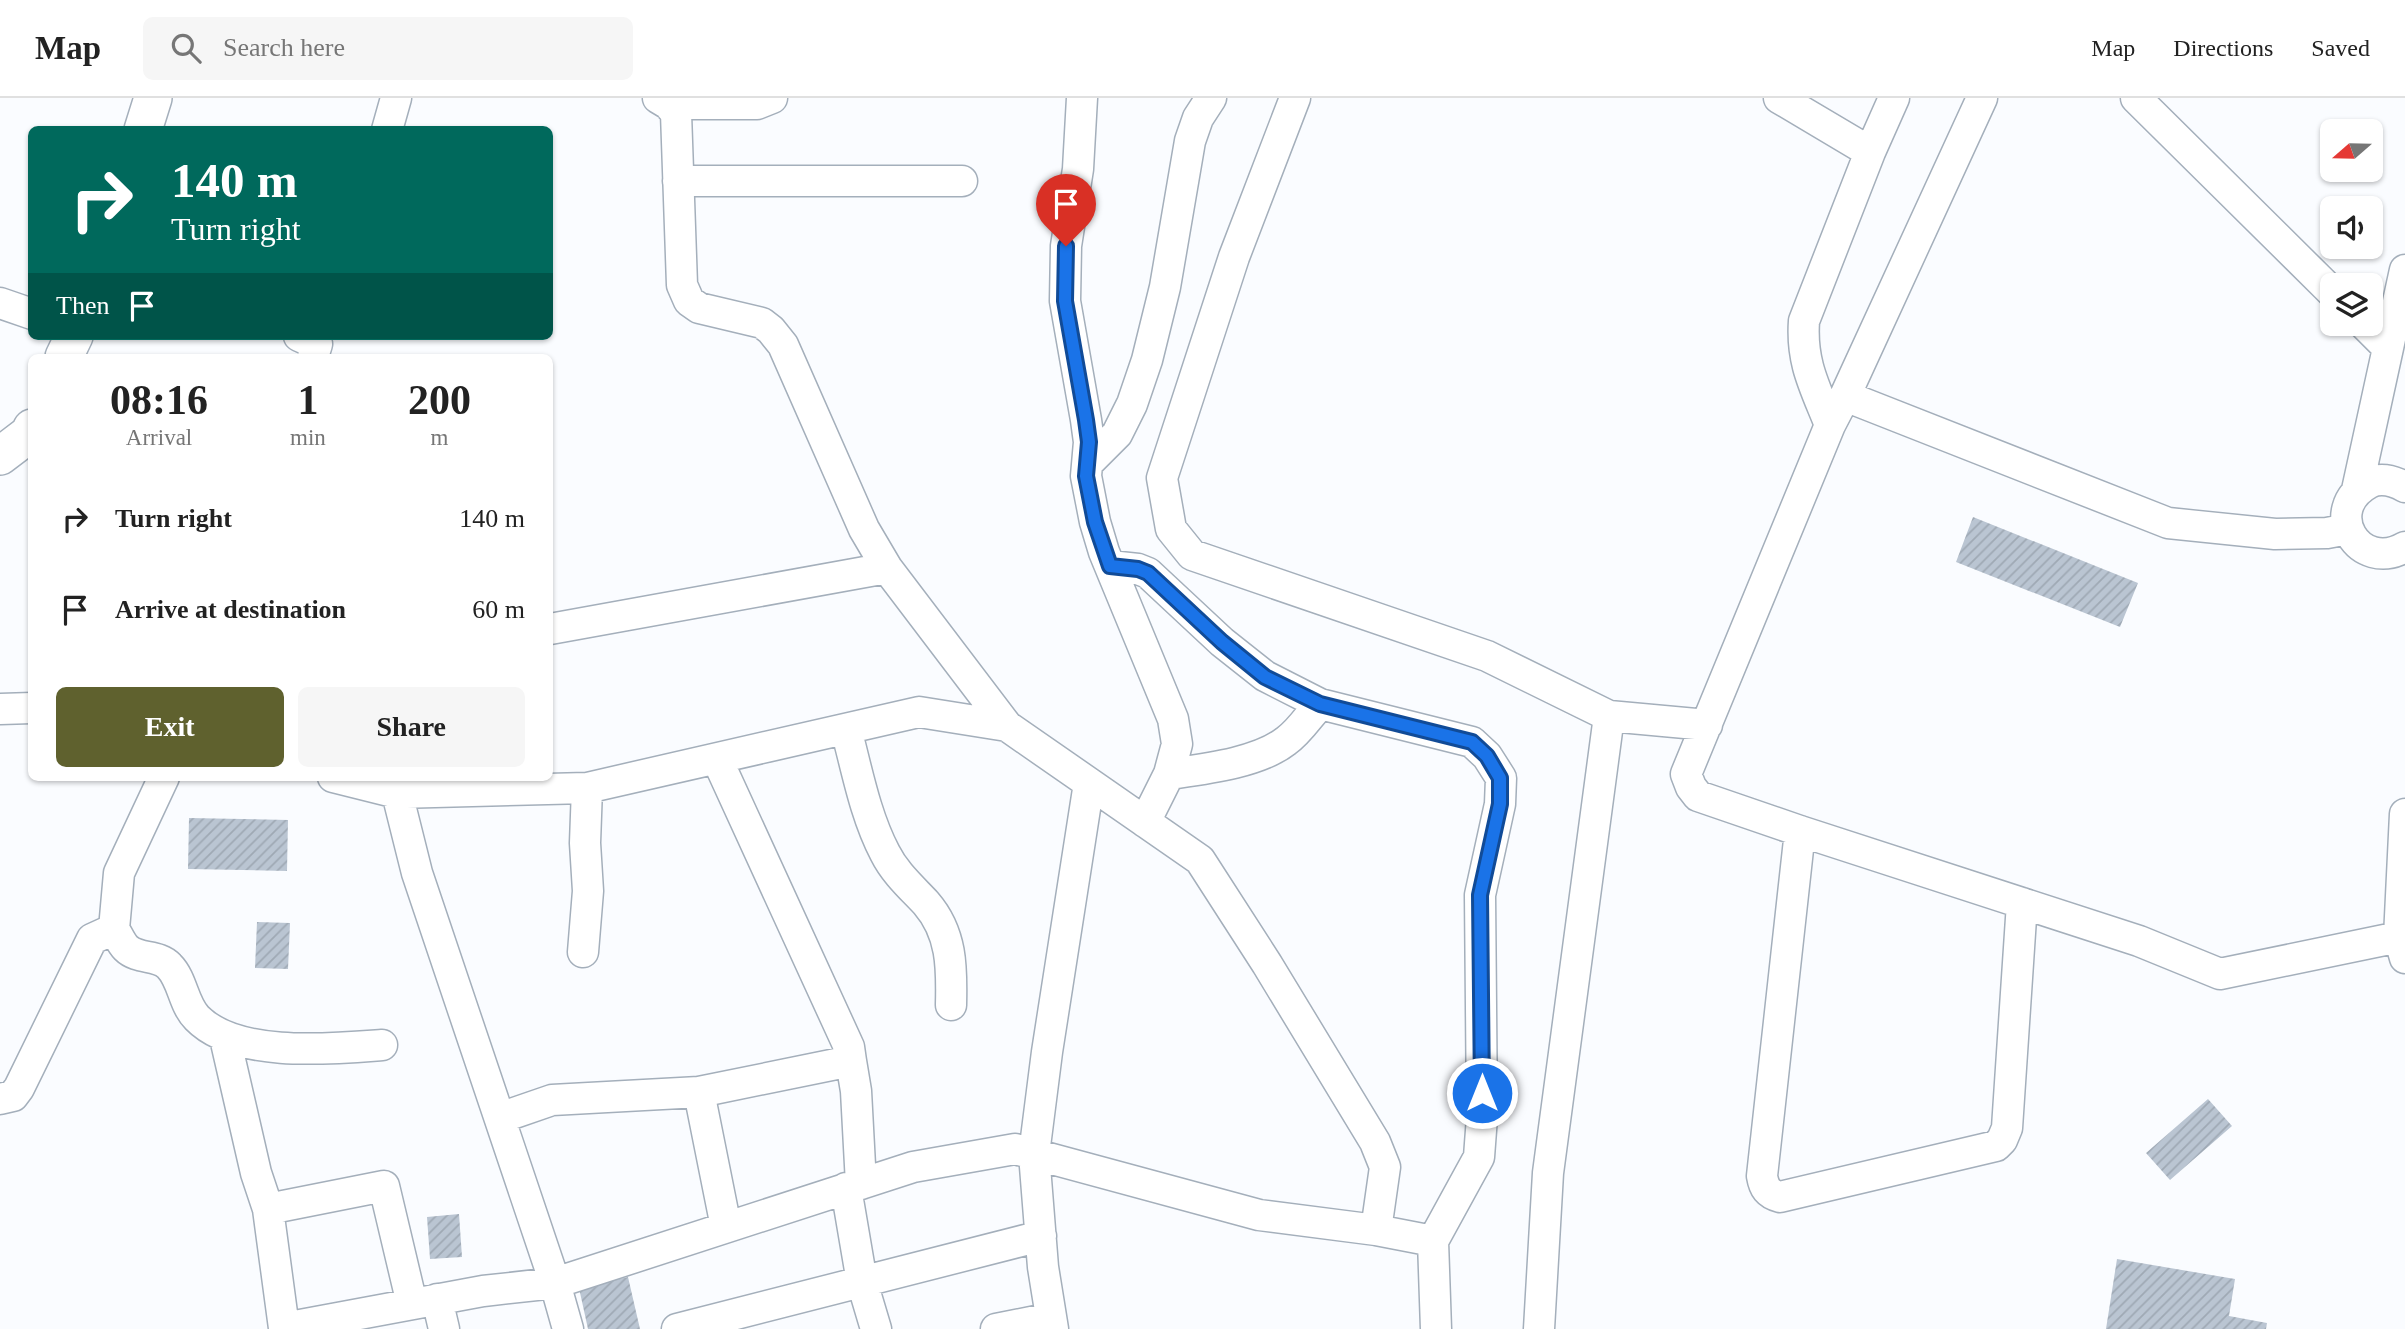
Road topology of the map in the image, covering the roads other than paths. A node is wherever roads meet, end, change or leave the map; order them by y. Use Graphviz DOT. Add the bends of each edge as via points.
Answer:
graph roads {
  1 [pos="153,98"];
  2 [pos="396,98"];
  3 [pos="772,98"];
  4 [pos="1082,98"];
  5 [pos="1212,98"];
  6 [pos="1295,98"];
  7 [pos="1779,98"];
  8 [pos="1895,98"];
  9 [pos="1982,98"];
  10 [pos="2136,98"];
  11 [pos="663,101"];
  12 [pos="144,126"];
  13 [pos="388,126"];
  14 [pos="1870,152"];
  15 [pos="678,181"];
  16 [pos="962,181"];
  17 [pos="2405,271"];
  18 [pos="2320,280"];
  19 [pos="0,303"];
  20 [pos="28,313"];
  21 [pos="2376,336"];
  22 [pos="2388,348"];
  23 [pos="1845,396"];
  24 [pos="1830,425"];
  25 [pos="28,435"];
  26 [pos="0,456"];
  27 [pos="1087,464"];
  28 [pos="2405,487"];
  29 [pos="2357,490"];
  30 [pos="2348,529"];
  31 [pos="2405,547"];
  32 [pos="1110,566"];
  33 [pos="887,568"];
  34 [pos="553,628"];
  35 [pos="1320,704"];
  36 [pos="28,708"];
  37 [pos="0,709"];
  38 [pos="1609,716"];
  39 [pos="1707,725"];
  40 [pos="1007,726"];
  41 [pos="846,729"];
  42 [pos="717,759"];
  43 [pos="1169,774"];
  44 [pos="162,781"];
  45 [pos="349,781"];
  46 [pos="1089,783"];
  47 [pos="587,788"];
  48 [pos="397,793"];
  49 [pos="2405,814"];
  50 [pos="1145,822"];
  51 [pos="1800,831"];
  52 [pos="2022,903"];
  53 [pos="114,929"];
  54 [pos="2402,948"];
  55 [pos="583,952"];
  56 [pos="951,1005"];
  57 [pos="225,1038"];
  58 [pos="383,1045"];
  59 [pos="851,1061"];
  60 [pos="699,1091"];
  61 [pos="0,1099"];
  62 [pos="499,1118"];
  63 [pos="1034,1154"];
  64 [pos="853,1186"];
  65 [pos="268,1209"];
  66 [pos="726,1227"];
  67 [pos="1376,1230"];
  68 [pos="1041,1237"];
  69 [pos="1433,1241"];
  70 [pos="862,1282"];
  71 [pos="555,1283"];
  72 [pos="424,1302"];
  73 [pos="1052,1323"];
  74 [pos="281,1328"];
  75 [pos="444,1329"];
  76 [pos="568,1329"];
  77 [pos="677,1329"];
  78 [pos="876,1329"];
  79 [pos="996,1329"];
  80 [pos="1436,1329"];
  81 [pos="1539,1329"];
  1 -- 12 [label="street"];
  2 -- 13 [label="street"];
  3 -- 11 [label="street" via="757,104"];
  4 -- 27 [label="street" via="1078,169 1066,246 1065,301 1089,442"];
  5 -- 27 [label="street" via="1198,118 1191,141 1165,287 1132,404 1117,434"];
  6 -- 38 [label="street" via="1234,257 1162,478 1171,529 1192,555 1486,656"];
  7 -- 14 [label="street"];
  8 -- 14 [label="street"];
  9 -- 23 [label="street"];
  10 -- 18 [label="street"];
  11 -- 15 [label="street" via="676,113"];
  14 -- 24 [label="street" via="1804,321 1808,372"];
  15 -- 16 [label="street"];
  15 -- 33 [label="street" via="681,285 689,300 699,309 762,324 783,345 864,529"];
  17 -- 22 [label="street"];
  19 -- 20 [label="street"];
  21 -- 22 [label="street"];
  22 -- 29 [label="street"];
  23 -- 24 [label="street"];
  23 -- 30 [label="street" via="2168,523 2276,534"];
  24 -- 39 [label="street"];
  25 -- 26 [label="street"];
  27 -- 32 [label="street" via="1095,522"];
  28 -- 29 [label="street" via="2395,481 2375,480"];
  29 -- 30 [label="street" via="2349,501"];
  30 -- 31 [label="street" via="2358,545 2375,554"];
  32 -- 35 [label="street" via="1148,573 1265,677"];
  32 -- 43 [label="street" via="1173,719 1177,744"];
  33 -- 34 [label="street"];
  33 -- 40 [label="street"];
  35 -- 43 [label="street" via="1287,741 1268,752"];
  35 -- 69 [label="street" via="1472,742 1500,778 1500,804 1480,895 1479,1157"];
  36 -- 37 [label="street"];
  38 -- 39 [label="street"];
  38 -- 81 [label="street" via="1548,1173"];
  39 -- 51 [label="street" via="1686,774 1698,796"];
  40 -- 41 [label="street" via="919,712"];
  40 -- 46 [label="street"];
  41 -- 42 [label="street"];
  41 -- 56 [label="street" via="885,854 945,931 952,967"];
  42 -- 47 [label="street"];
  42 -- 59 [label="street" via="849,1047"];
  43 -- 50 [label="street"];
  44 -- 53 [label="street" via="119,873"];
  45 -- 48 [label="street"];
  46 -- 50 [label="street"];
  46 -- 63 [label="street"];
  47 -- 48 [label="street"];
  47 -- 55 [label="street"];
  48 -- 62 [label="street" via="417,873"];
  49 -- 54 [label="street"];
  50 -- 67 [label="street" via="1200,860 1375,1142 1385,1167"];
  51 -- 52 [label="street"];
  51 -- 52 [label="street" via="1762,1176 1770,1194 1780,1197 1996,1146 2002,1140 2007,1128"];
  52 -- 54 [label="street" via="2139,941 2220,974"];
  53 -- 57 [label="street" via="136,955 168,965 194,1015"];
  53 -- 61 [label="street" via="92,939 19,1088 13,1096"];
  57 -- 58 [label="street" via="298,1050"];
  57 -- 65 [label="street"];
  59 -- 60 [label="street"];
  59 -- 64 [label="street" via="856,1091"];
  60 -- 62 [label="street" via="552,1100"];
  60 -- 66 [label="street"];
  62 -- 71 [label="street"];
  63 -- 64 [label="street" via="1015,1149 914,1167"];
  63 -- 67 [label="street" via="1259,1214"];
  63 -- 68 [label="street"];
  64 -- 66 [label="street"];
  64 -- 70 [label="street"];
  65 -- 72 [label="street" via="384,1186"];
  65 -- 74 [label="street"];
  66 -- 71 [label="street"];
  67 -- 69 [label="street"];
  68 -- 70 [label="street"];
  68 -- 73 [label="street"];
  69 -- 80 [label="street"];
  70 -- 77 [label="street"];
  70 -- 78 [label="street"];
  71 -- 72 [label="street"];
  71 -- 76 [label="street"];
  72 -- 74 [label="street"];
  72 -- 75 [label="street"];
  73 -- 79 [label="street"];
}
